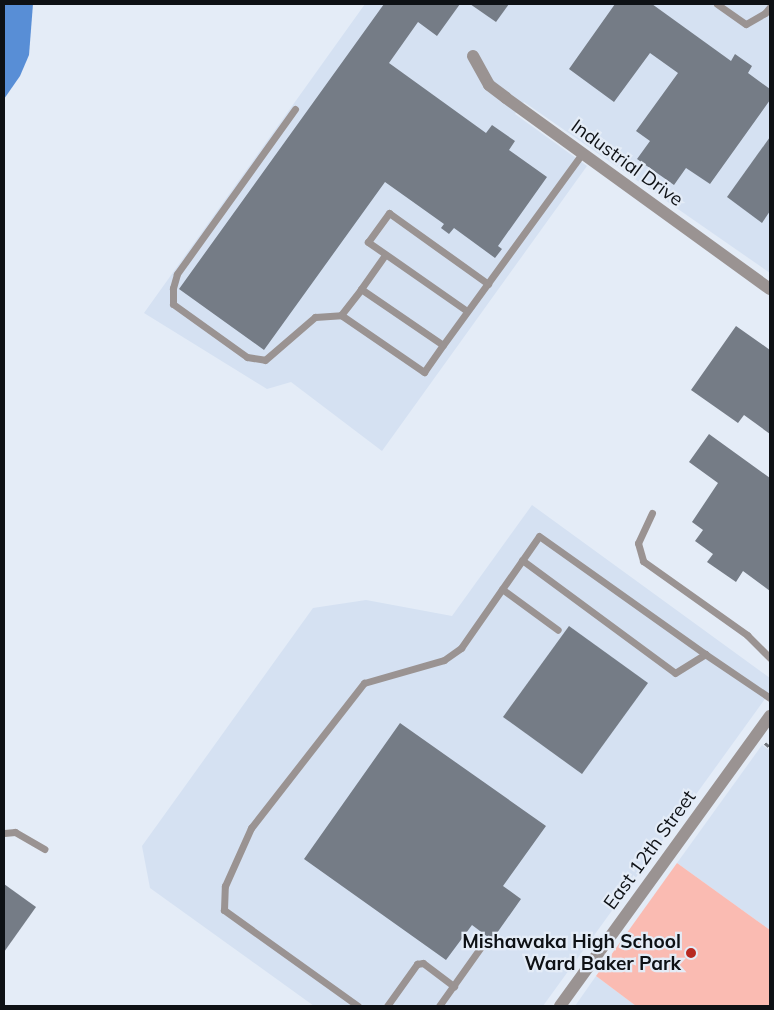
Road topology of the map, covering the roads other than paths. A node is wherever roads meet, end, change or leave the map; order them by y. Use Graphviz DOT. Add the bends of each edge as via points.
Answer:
graph roads {
  1 [pos="717,4"];
  2 [pos="770,7"];
  3 [pos="473,56"];
  4 [pos="295,109"];
  5 [pos="582,154"];
  6 [pos="385,255"];
  7 [pos="488,284"];
  8 [pos="361,289"];
  9 [pos="770,289"];
  10 [pos="468,311"];
  11 [pos="342,315"];
  12 [pos="443,346"];
  13 [pos="652,512"];
  14 [pos="522,560"];
  15 [pos="502,589"];
  16 [pos="558,630"];
  17 [pos="705,654"];
  18 [pos="770,658"];
  19 [pos="770,698"];
  20 [pos="770,716"];
  21 [pos="4,833"];
  22 [pos="44,849"];
  23 [pos="481,947"];
  24 [pos="454,986"];
  25 [pos="358,1006"];
  26 [pos="387,1006"];
  27 [pos="439,1006"];
  28 [pos="560,1006"];
  1 -- 2 [label="lane" via="746,24"];
  3 -- 5 [label="street, Industrial Drive" via="489,85"];
  4 -- 11 [label="lane" via="177,274 173,304 247,358 265,360 315,317"];
  5 -- 7 [label="lane"];
  5 -- 9 [label="street, Industrial Drive"];
  6 -- 7 [label="lane" via="368,242 389,213"];
  6 -- 8 [label="lane"];
  6 -- 10 [label="lane"];
  7 -- 10 [label="lane"];
  8 -- 11 [label="lane"];
  8 -- 12 [label="lane"];
  10 -- 12 [label="lane"];
  11 -- 12 [label="lane" via="424,372"];
  13 -- 18 [label="lane" via="638,543 643,561 747,635"];
  14 -- 15 [label="lane"];
  14 -- 17 [label="lane" via="674,674"];
  14 -- 17 [label="lane" via="539,536"];
  15 -- 16 [label="lane"];
  15 -- 25 [label="lane" via="461,648 444,660 364,683 251,828 225,886 224,910"];
  17 -- 19 [label="lane"];
  20 -- 28 [label="street, East 12th Street"];
  21 -- 22 [label="lane" via="15,832"];
  23 -- 24 [label="lane"];
  24 -- 26 [label="lane" via="423,963 417,964"];
  24 -- 27 [label="lane"];
}
